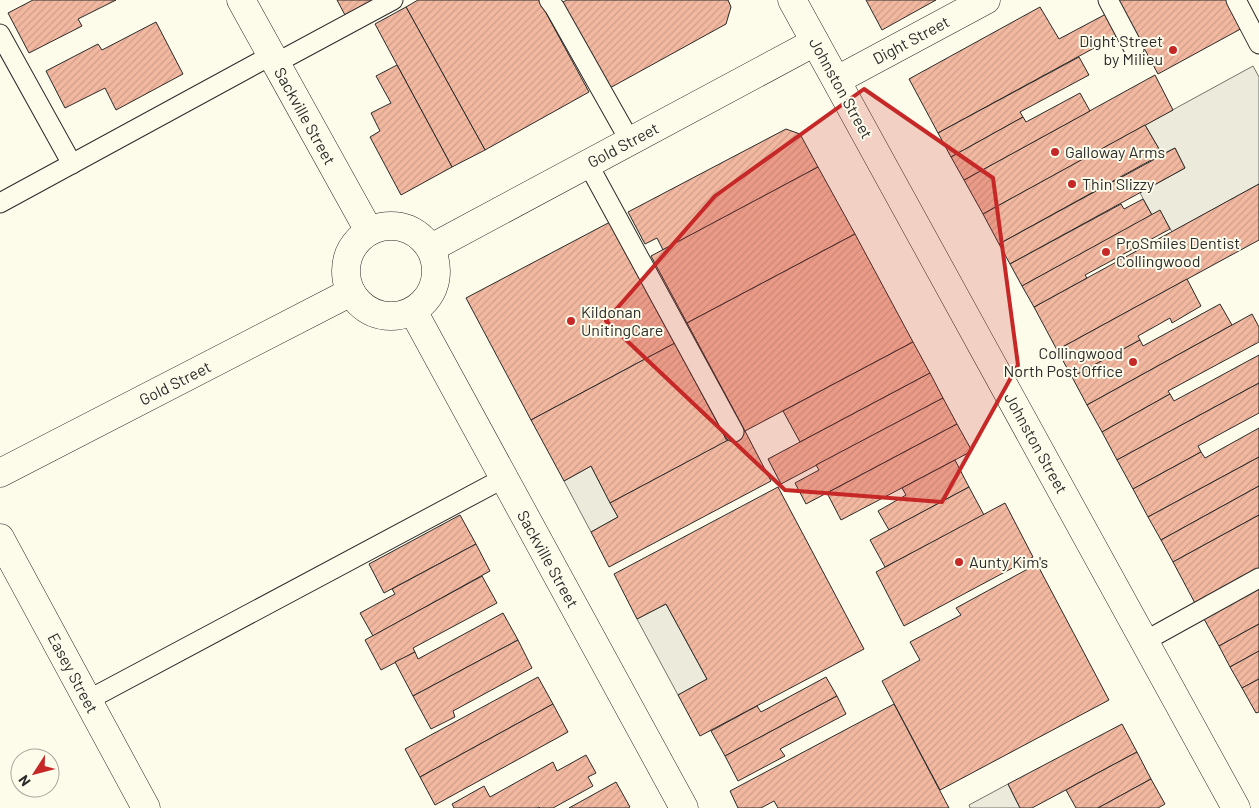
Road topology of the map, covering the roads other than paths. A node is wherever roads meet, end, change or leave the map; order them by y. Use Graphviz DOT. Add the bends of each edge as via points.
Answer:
graph roads {
  1 [pos="242,0"];
  2 [pos="393,0"];
  3 [pos="549,0"];
  4 [pos="792,0"];
  5 [pos="986,0"];
  6 [pos="1108,0"];
  7 [pos="1236,0"];
  8 [pos="0,34"];
  9 [pos="815,42"];
  10 [pos="1259,44"];
  11 [pos="1134,49"];
  12 [pos="274,59"];
  13 [pos="836,80"];
  14 [pos="630,141"];
  15 [pos="72,164"];
  16 [pos="588,164"];
  17 [pos="0,203"];
  18 [pos="369,231"];
  19 [pos="430,248"];
  20 [pos="351,292"];
  21 [pos="412,311"];
  22 [pos="734,432"];
  23 [pos="0,473"];
  24 [pos="504,478"];
  25 [pos="0,538"];
  26 [pos="1259,578"];
  27 [pos="1145,640"];
  28 [pos="88,700"];
  29 [pos="146,808"];
  30 [pos="684,808"];
  31 [pos="1236,808"];
  1 -- 12 [label="street, Sackville Street"];
  2 -- 12 [label="lane"];
  3 -- 14 [label="lane"];
  4 -- 9 [label="street, Johnston Street"];
  5 -- 13 [label="street, Dight Street"];
  6 -- 11 [label="lane"];
  7 -- 10 [label="lane"];
  8 -- 15 [label="lane"];
  9 -- 13 [label="street, Johnston Street"];
  9 -- 14 [label="street, Gold Street"];
  12 -- 15 [label="lane"];
  12 -- 18 [label="street, Sackville Street"];
  13 -- 27 [label="street, Johnston Street"];
  14 -- 16 [label="street, Gold Street"];
  15 -- 17 [label="lane"];
  16 -- 19 [label="street, Gold Street"];
  16 -- 22 [label="lane"];
  18 -- 19 [label="street" via="396,225 422,237"];
  18 -- 20 [label="street" via="350,251 346,279"];
  19 -- 21 [label="street" via="436,262 434,284 424,303"];
  20 -- 21 [label="street" via="359,304 371,312 399,316"];
  20 -- 23 [label="street, Gold Street"];
  21 -- 24 [label="street, Sackville Street"];
  24 -- 28 [label="lane"];
  24 -- 30 [label="street, Sackville Street"];
  25 -- 28 [label="street, Easey Street"];
  26 -- 27 [label="lane"];
  27 -- 31 [label="street, Johnston Street"];
  28 -- 29 [label="street, Easey Street"];
}
